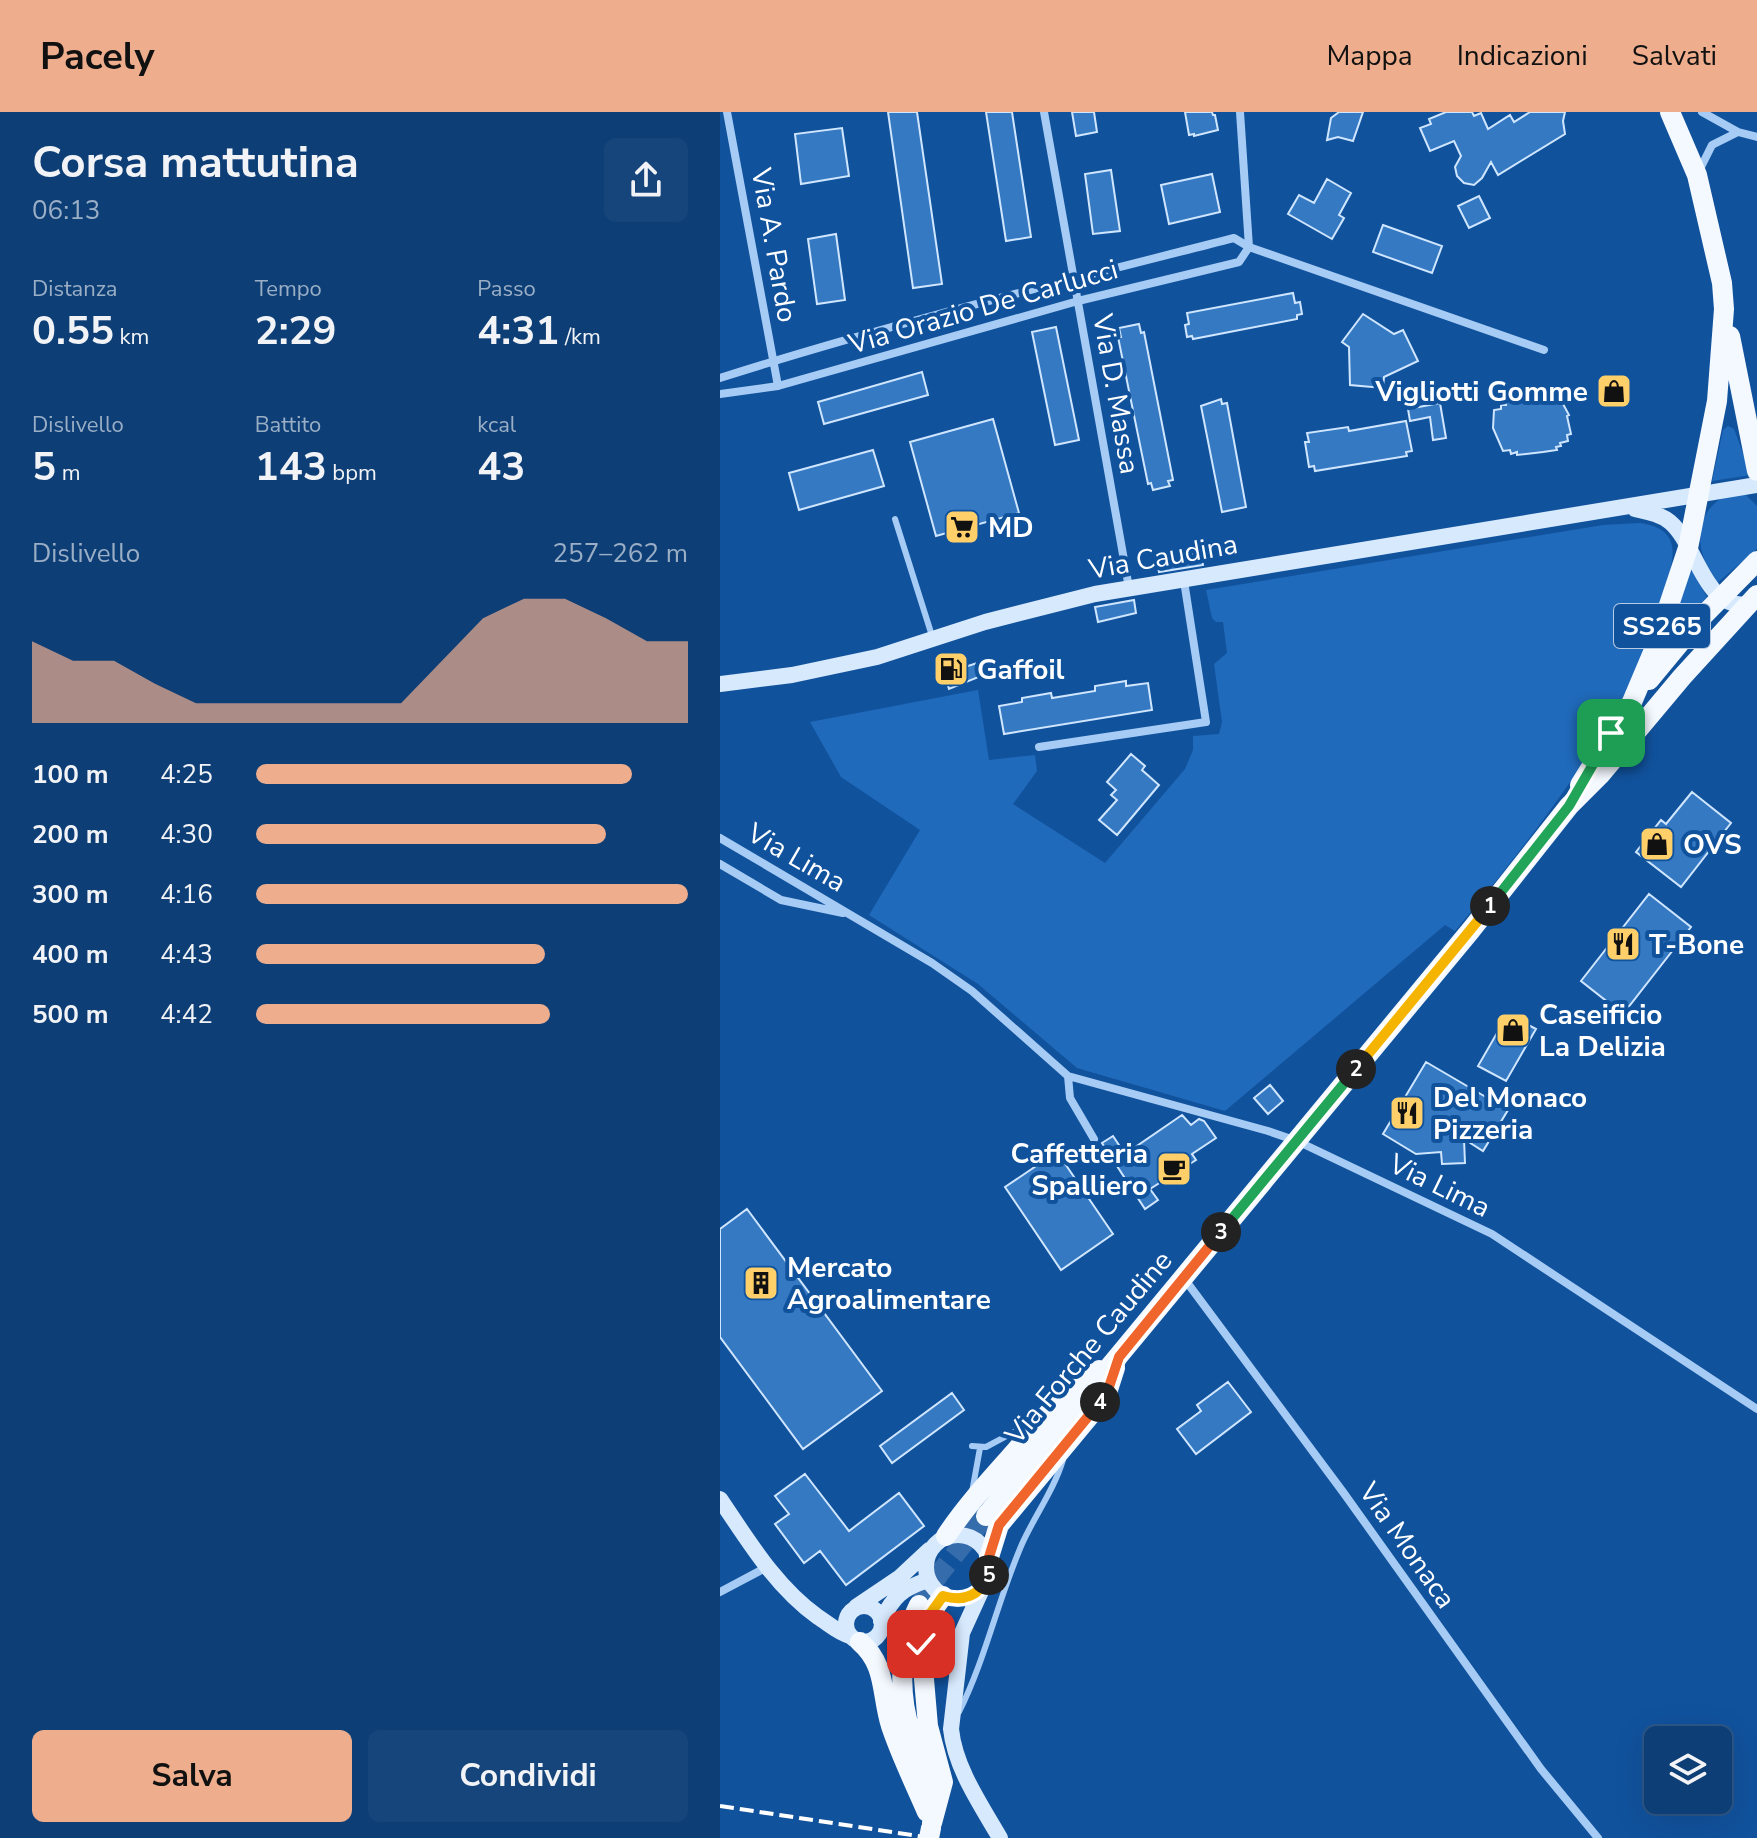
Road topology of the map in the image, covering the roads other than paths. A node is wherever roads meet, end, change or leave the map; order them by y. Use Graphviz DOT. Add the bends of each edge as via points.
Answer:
graph roads {
  1 [pos="727,112"];
  2 [pos="1044,112"];
  3 [pos="1240,112"];
  4 [pos="1670,112"];
  5 [pos="1702,112"];
  6 [pos="1738,132"];
  7 [pos="1755,133"];
  8 [pos="1697,175"];
  9 [pos="1249,247"];
  10 [pos="1074,279"];
  11 [pos="1078,301"];
  12 [pos="1724,309"];
  13 [pos="1544,350"];
  14 [pos="774,361"];
  15 [pos="720,378"];
  16 [pos="778,386"];
  17 [pos="1742,386"];
  18 [pos="720,394"];
  19 [pos="1757,416"];
  20 [pos="1757,471"];
  21 [pos="1757,485"];
  22 [pos="1699,495"];
  23 [pos="1622,507"];
  24 [pos="895,519"];
  25 [pos="1688,548"];
  26 [pos="1757,561"];
  27 [pos="1184,581"];
  28 [pos="1129,588"];
  29 [pos="1720,597"];
  30 [pos="1752,600"];
  31 [pos="933,639"];
  32 [pos="720,684"];
  33 [pos="1632,702"];
  34 [pos="1039,747"];
  35 [pos="1569,806"];
  36 [pos="720,838"];
  37 [pos="720,864"];
  38 [pos="852,915"];
  39 [pos="1068,1076"];
  40 [pos="1094,1139"];
  41 [pos="1297,1141"];
  42 [pos="1183,1277"];
  43 [pos="1119,1357"];
  44 [pos="1757,1409"];
  45 [pos="1048,1413"];
  46 [pos="1067,1444"];
  47 [pos="720,1499"];
  48 [pos="978,1510"];
  49 [pos="938,1543"];
  50 [pos="989,1557"];
  51 [pos="767,1567"];
  52 [pos="928,1580"];
  53 [pos="983,1587"];
  54 [pos="720,1592"];
  55 [pos="948,1598"];
  56 [pos="919,1605"];
  57 [pos="853,1610"];
  58 [pos="818,1616"];
  59 [pos="881,1621"];
  60 [pos="962,1633"];
  61 [pos="855,1639"];
  62 [pos="951,1729"];
  63 [pos="931,1830"];
  64 [pos="1000,1836"];
  65 [pos="1598,1838"];
  1 -- 14 [label="street, Via A. Pardo"];
  2 -- 10 [label="street, Via D. Massa"];
  3 -- 9 [label="street"];
  4 -- 8 [label="main road, Via Forche Caudine / SS265"];
  5 -- 6 [label="street"];
  6 -- 7 [label="street"];
  6 -- 8 [label="street" via="1712,145"];
  8 -- 12 [label="main road, Via Forche Caudine / SS265"];
  9 -- 10 [label="street, Via Orazio De Carlucci" via="1234,238"];
  9 -- 11 [label="street, Via Orazio De Carlucci" via="1239,262"];
  9 -- 13 [label="street, Via Orazio De Carlucci"];
  10 -- 11 [label="street, Via D. Massa"];
  10 -- 14 [label="street, Via Orazio De Carlucci"];
  11 -- 16 [label="street, Via Orazio De Carlucci"];
  11 -- 28 [label="street, Via D. Massa"];
  12 -- 17 [label="main road, Via Forche Caudine / SS265"];
  12 -- 22 [label="main road, Via Forche Caudine / SS265" via="1720,377"];
  14 -- 15 [label="street, Via Orazio De Carlucci"];
  14 -- 16 [label="street, Via A. Pardo"];
  16 -- 18 [label="street, Via Orazio De Carlucci"];
  17 -- 19 [label="main road"];
  17 -- 20 [label="main road, Via Forche Caudine / SS265"];
  21 -- 22 [label="main road, Via Caudina"];
  22 -- 23 [label="main road, Via Caudina"];
  22 -- 25 [label="main road, Via Forche Caudine / SS265"];
  23 -- 25 [label="main road, Via Caudina" via="1658,514 1675,527"];
  23 -- 27 [label="main road, Via Caudina"];
  24 -- 31 [label="lane"];
  25 -- 29 [label="main road, Via Caudina"];
  25 -- 33 [label="main road, Via Forche Caudine / SS265"];
  26 -- 29 [label="main road"];
  27 -- 28 [label="main road, Via Caudina"];
  27 -- 34 [label="street" via="1206,722"];
  28 -- 31 [label="main road, Via Caudina" via="1054,603"];
  29 -- 30 [label="main road" via="1736,605"];
  29 -- 33 [label="main road"];
  30 -- 35 [label="main road, Via Forche Caudine / SS265"];
  31 -- 32 [label="main road, Via Caudina" via="827,668"];
  33 -- 35 [label="main road, Via Forche Caudine / SS265"];
  35 -- 41 [label="main road, Via Forche Caudine / SS265"];
  36 -- 38 [label="street, Via Lima"];
  37 -- 38 [label="street, Via Lima" via="781,900"];
  38 -- 39 [label="street, Via Lima" via="972,991"];
  39 -- 40 [label="street" via="1070,1098"];
  39 -- 41 [label="street, Via Lima"];
  41 -- 42 [label="main road, Via Forche Caudine / SS265"];
  41 -- 44 [label="street, Via Lima" via="1492,1234"];
  42 -- 43 [label="main road, Via Forche Caudine / SS265"];
  42 -- 65 [label="street, Via Monaca" via="1532,1757"];
  43 -- 45 [label="main road" via="1078,1383"];
  43 -- 46 [label="main road" via="1106,1396"];
  43 -- 48 [label="main road, Via Forche Caudine / SS265"];
  45 -- 48 [label="main road"];
  45 -- 48 [label="lane" via="993,1444 976,1447"];
  46 -- 50 [label="main road" via="1006,1515"];
  46 -- 62 [label="lane"];
  47 -- 51 [label="main road"];
  48 -- 49 [label="main road"];
  49 -- 50 [label="main road" via="967,1536"];
  49 -- 52 [label="main road" via="925,1569"];
  49 -- 57 [label="main road"];
  50 -- 53 [label="main road"];
  51 -- 54 [label="street"];
  51 -- 58 [label="main road" via="798,1603"];
  52 -- 55 [label="main road"];
  52 -- 59 [label="main road" via="898,1594"];
  53 -- 55 [label="main road" via="975,1594"];
  53 -- 60 [label="main road"];
  55 -- 60 [label="main road"];
  55 -- 63 [label="main road" via="930,1614 921,1644 928,1726 943,1782"];
  56 -- 63 [label="main road" via="906,1640 902,1675 910,1730 930,1782"];
  57 -- 58 [label="main road"];
  57 -- 59 [label="main road" via="872,1608"];
  57 -- 61 [label="main road" via="846,1626"];
  58 -- 61 [label="main road"];
  59 -- 61 [label="main road" via="876,1637"];
  60 -- 62 [label="main road"];
  61 -- 63 [label="main road" via="881,1669 891,1724"];
  62 -- 64 [label="main road" via="963,1768"];
}
